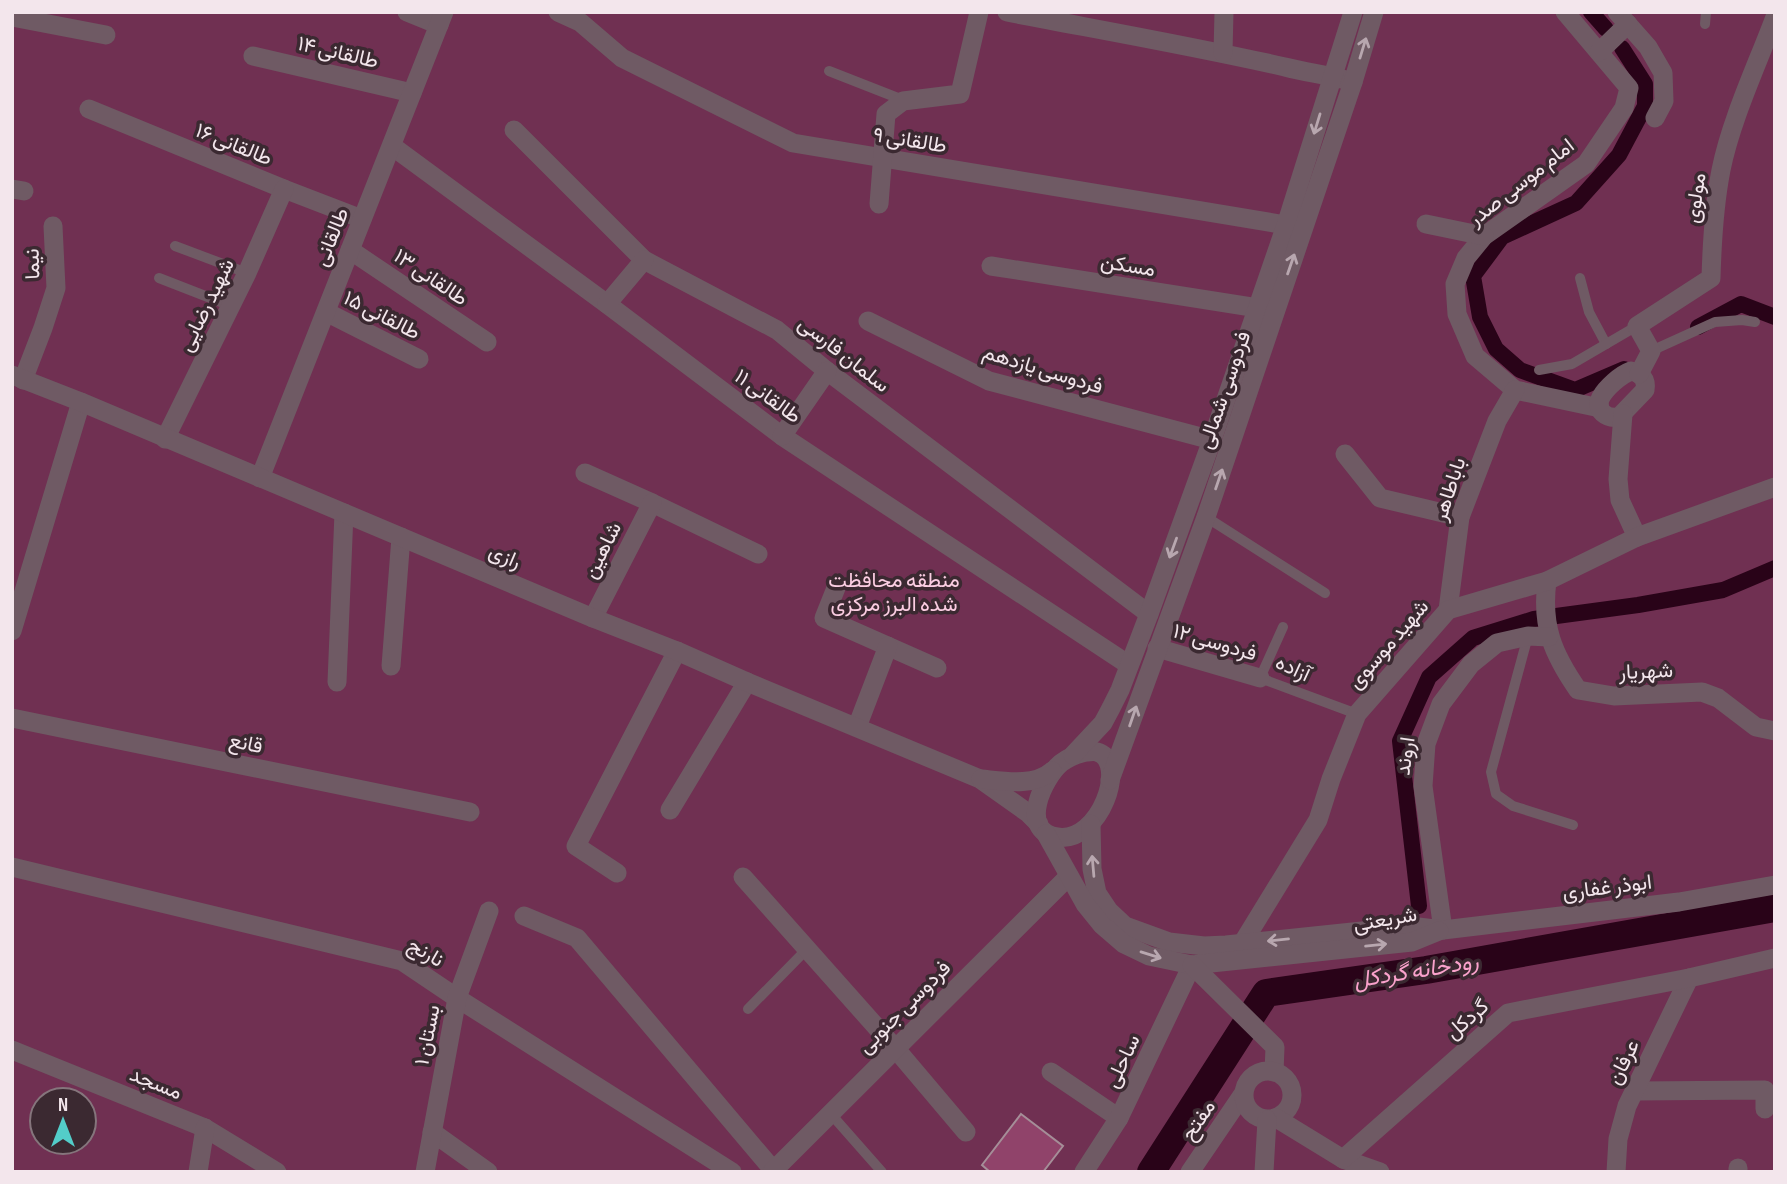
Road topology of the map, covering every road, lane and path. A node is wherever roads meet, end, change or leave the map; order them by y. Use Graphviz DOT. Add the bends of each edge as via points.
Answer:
graph roads {
  1 [pos="407,12"];
  2 [pos="558,12"];
  3 [pos="979,12"];
  4 [pos="1007,12"];
  5 [pos="1224,12"];
  6 [pos="1353,12"];
  7 [pos="1374,12"];
  8 [pos="1564,12"];
  9 [pos="1706,12"];
  10 [pos="12,17"];
  11 [pos="1775,17"];
  12 [pos="442,18"];
  13 [pos="1623,18"];
  14 [pos="1706,24"];
  15 [pos="106,35"];
  16 [pos="1599,52"];
  17 [pos="1223,53"];
  18 [pos="253,56"];
  19 [pos="829,71"];
  20 [pos="1332,76"];
  21 [pos="1353,82"];
  22 [pos="412,93"];
  23 [pos="903,101"];
  24 [pos="89,109"];
  25 [pos="1655,118"];
  26 [pos="514,130"];
  27 [pos="391,146"];
  28 [pos="883,158"];
  29 [pos="284,189"];
  30 [pos="879,204"];
  31 [pos="362,219"];
  32 [pos="1426,224"];
  33 [pos="1286,225"];
  34 [pos="53,226"];
  35 [pos="1484,236"];
  36 [pos="175,246"];
  37 [pos="351,250"];
  38 [pos="644,260"];
  39 [pos="991,266"];
  40 [pos="247,273"];
  41 [pos="159,278"];
  42 [pos="1580,278"];
  43 [pos="607,304"];
  44 [pos="231,306"];
  45 [pos="1258,308"];
  46 [pos="326,312"];
  47 [pos="868,321"];
  48 [pos="1755,322"];
  49 [pos="1637,327"];
  50 [pos="487,342"];
  51 [pos="1606,344"];
  52 [pos="1651,351"];
  53 [pos="419,359"];
  54 [pos="1539,370"];
  55 [pos="827,371"];
  56 [pos="1639,374"];
  57 [pos="18,377"];
  58 [pos="1515,390"];
  59 [pos="81,402"];
  60 [pos="1600,408"];
  61 [pos="1623,414"];
  62 [pos="782,436"];
  63 [pos="164,439"];
  64 [pos="1212,440"];
  65 [pos="1345,454"];
  66 [pos="585,473"];
  67 [pos="260,478"];
  68 [pos="1775,487"];
  69 [pos="652,503"];
  70 [pos="344,513"];
  71 [pos="1206,517"];
  72 [pos="1460,517"];
  73 [pos="401,537"];
  74 [pos="1637,537"];
  75 [pos="758,554"];
  76 [pos="836,588"];
  77 [pos="1546,590"];
  78 [pos="1325,593"];
  79 [pos="1448,610"];
  80 [pos="1149,614"];
  81 [pos="593,618"];
  82 [pos="1283,627"];
  83 [pos="12,631"];
  84 [pos="1548,632"];
  85 [pos="1528,636"];
  86 [pos="888,646"];
  87 [pos="1157,648"];
  88 [pos="677,651"];
  89 [pos="1129,665"];
  90 [pos="391,666"];
  91 [pos="937,668"];
  92 [pos="1260,678"];
  93 [pos="337,681"];
  94 [pos="747,682"];
  95 [pos="1357,714"];
  96 [pos="12,718"];
  97 [pos="857,727"];
  98 [pos="1775,731"];
  99 [pos="1068,759"];
  100 [pos="979,779"];
  101 [pos="1110,780"];
  102 [pos="670,810"];
  103 [pos="470,812"];
  104 [pos="1091,824"];
  105 [pos="1573,825"];
  106 [pos="1042,829"];
  107 [pos="12,867"];
  108 [pos="617,873"];
  109 [pos="1069,876"];
  110 [pos="743,877"];
  111 [pos="1775,885"];
  112 [pos="489,911"];
  113 [pos="524,916"];
  114 [pos="1443,930"];
  115 [pos="1242,944"];
  116 [pos="807,948"];
  117 [pos="1775,958"];
  118 [pos="1192,965"];
  119 [pos="1689,978"];
  120 [pos="457,998"];
  121 [pos="748,1009"];
  122 [pos="895,1048"];
  123 [pos="12,1050"];
  124 [pos="1051,1072"];
  125 [pos="1274,1072"];
  126 [pos="1635,1091"];
  127 [pos="1243,1094"];
  128 [pos="1765,1110"];
  129 [pos="830,1113"];
  130 [pos="1119,1118"];
  131 [pos="1271,1119"];
  132 [pos="205,1128"];
  133 [pos="432,1132"];
  134 [pos="966,1132"];
  135 [pos="1343,1159"];
  136 [pos="772,1171"];
  137 [pos="198,1172"];
  138 [pos="277,1172"];
  139 [pos="425,1172"];
  140 [pos="488,1172"];
  141 [pos="732,1172"];
  142 [pos="882,1172"];
  143 [pos="1084,1172"];
  144 [pos="1190,1172"];
  145 [pos="1264,1172"];
  146 [pos="1380,1172"];
  147 [pos="1616,1172"];
  1 -- 12 [label="street"];
  2 -- 28 [label="street, طالقانی ۹" via="580,22 622,58 793,143"];
  3 -- 23 [label="street" via="960,94"];
  4 -- 17 [label="street"];
  5 -- 17 [label="street"];
  6 -- 20 [label="street, فردوسی شمالی"];
  21 -- 7 [label="street, فردوسی شمالی, one-way"];
  8 -- 16 [label="street, امام موسی صدر"];
  9 -- 14 [label="lane"];
  10 -- 15 [label="street"];
  11 -- 49 [label="street, مولوی" via="1721,168 1713,216 1711,278"];
  12 -- 22 [label="street, طالقانی"];
  13 -- 16 [label="street"];
  13 -- 25 [label="street" via="1663,73 1664,101"];
  16 -- 35 [label="street, امام موسی صدر" via="1629,88 1625,108 1586,164"];
  17 -- 20 [label="street"];
  18 -- 22 [label="street, طالقانی ۱۴"];
  19 -- 23 [label="lane"];
  20 -- 21 [label="street"];
  20 -- 33 [label="street, فردوسی شمالی, one-way"];
  71 -- 21 [label="street, فردوسی شمالی, one-way"];
  22 -- 27 [label="street, طالقانی"];
  23 -- 28 [label="street" via="886,114"];
  24 -- 29 [label="street, طالقانی ۱۶"];
  26 -- 38 [label="street, سلمان فارسی"];
  27 -- 31 [label="street, طالقانی"];
  27 -- 43 [label="street, طالقانی ۱۱"];
  28 -- 30 [label="street"];
  28 -- 33 [label="street, طالقانی ۹"];
  29 -- 31 [label="street, طالقانی ۱۶"];
  29 -- 40 [label="street, شهید رضایی"];
  31 -- 37 [label="street, طالقانی"];
  32 -- 35 [label="street"];
  33 -- 45 [label="street, فردوسی شمالی"];
  34 -- 57 [label="street, نیما" via="56,288 43,328"];
  35 -- 58 [label="street, امام موسی صدر" via="1466,258 1455,284 1457,314 1475,356"];
  36 -- 40 [label="lane"];
  37 -- 46 [label="street, طالقانی"];
  37 -- 50 [label="street, طالقانی ۱۳"];
  38 -- 43 [label="street"];
  38 -- 55 [label="street, سلمان فارسی" via="777,330"];
  39 -- 45 [label="street, مسکن"];
  40 -- 44 [label="street, شهید رضایی"];
  41 -- 44 [label="lane"];
  42 -- 51 [label="lane" via="1589,312"];
  43 -- 62 [label="street, طالقانی ۱۱"];
  44 -- 63 [label="street, شهید رضایی"];
  45 -- 64 [label="street, فردوسی شمالی"];
  46 -- 53 [label="street, طالقانی ۱۵"];
  46 -- 67 [label="street, طالقانی"];
  47 -- 64 [label="street, فردوسی یازدهم" via="989,381"];
  48 -- 52 [label="lane" via="1715,322"];
  49 -- 51 [label="lane"];
  49 -- 52 [label="street"];
  51 -- 54 [label="lane" via="1572,363"];
  52 -- 56 [label="street"];
  55 -- 62 [label="street"];
  55 -- 80 [label="street, سلمان فارسی"];
  56 -- 60 [label="street" via="1622,375 1602,396"];
  56 -- 61 [label="street" via="1645,390"];
  57 -- 59 [label="street, رازی"];
  58 -- 60 [label="street, امام موسی صدر"];
  58 -- 72 [label="street, باباطاهر" via="1497,421"];
  59 -- 63 [label="street, رازی"];
  59 -- 83 [label="street"];
  60 -- 61 [label="street, امام موسی صدر" via="1610,417"];
  61 -- 74 [label="street" via="1620,500"];
  62 -- 89 [label="street, طالقانی ۱۱"];
  63 -- 67 [label="street, رازی"];
  64 -- 80 [label="street, فردوسی شمالی, one-way"];
  65 -- 72 [label="street" via="1381,498"];
  66 -- 69 [label="street"];
  67 -- 70 [label="street, رازی"];
  68 -- 74 [label="street, شهید موسوی"];
  69 -- 75 [label="street"];
  69 -- 81 [label="street, شاهین"];
  70 -- 73 [label="street, رازی"];
  70 -- 93 [label="street"];
  71 -- 78 [label="lane"];
  71 -- 87 [label="street, فردوسی شمالی"];
  72 -- 79 [label="street, باباطاهر"];
  73 -- 81 [label="street, رازی"];
  73 -- 90 [label="street"];
  74 -- 77 [label="street, شهید موسوی"];
  76 -- 86 [label="street" via="824,618"];
  77 -- 79 [label="street, شهید موسوی"];
  77 -- 84 [label="street"];
  79 -- 95 [label="street, شهید موسوی"];
  80 -- 89 [label="street, فردوسی شمالی"];
  81 -- 88 [label="street, رازی"];
  82 -- 92 [label="lane, آزاده"];
  84 -- 85 [label="street, اروند"];
  84 -- 98 [label="street, شهریار" via="1578,690 1614,696 1702,692 1718,698 1756,727"];
  85 -- 105 [label="lane" via="1491,772 1493,783 1496,794 1513,806"];
  85 -- 114 [label="street, اروند" via="1497,643 1471,664 1441,704 1426,744 1423,786"];
  86 -- 91 [label="street"];
  86 -- 97 [label="street"];
  87 -- 92 [label="street, فردوسی ۱۲"];
  101 -- 87 [label="street, فردوسی شمالی, one-way"];
  88 -- 94 [label="street, رازی"];
  88 -- 108 [label="street" via="576,846"];
  89 -- 99 [label="street, فردوسی شمالی" via="1103,723"];
  92 -- 95 [label="lane, آزاده"];
  94 -- 97 [label="street, رازی"];
  94 -- 102 [label="street"];
  95 -- 115 [label="street, شهید موسوی" via="1318,820"];
  96 -- 103 [label="street, قانع"];
  97 -- 100 [label="street, رازی"];
  99 -- 100 [label="street" via="1045,778 1013,782"];
  99 -- 101 [label="street" via="1097,752 1105,757"];
  99 -- 106 [label="street" via="1047,779 1038,798"];
  100 -- 106 [label="street" via="1028,813"];
  101 -- 104 [label="street" via="1108,795"];
  104 -- 106 [label="street" via="1059,838"];
  115 -- 104 [label="street, شریعتی, one-way" via="1169,942 1125,926 1097,893"];
  106 -- 109 [label="street, شریعتی"];
  107 -- 120 [label="street, نارنج" via="402,961"];
  109 -- 118 [label="street, شریعتی, one-way" via="1085,904 1124,944 1149,956"];
  109 -- 122 [label="street, فردوسی جنوبی"];
  110 -- 116 [label="street"];
  111 -- 114 [label="street, ابوذر غفاری" via="1679,902"];
  112 -- 120 [label="street, بستان ۱"];
  113 -- 136 [label="street" via="577,938"];
  114 -- 115 [label="street, شریعتی, one-way" via="1410,926"];
  118 -- 114 [label="street, شریعتی, one-way" via="1412,942"];
  116 -- 121 [label="lane"];
  116 -- 122 [label="street"];
  117 -- 119 [label="street, گردکل"];
  118 -- 125 [label="street" via="1275,1047"];
  118 -- 130 [label="street, ساحلی"];
  119 -- 126 [label="street, عرفان"];
  119 -- 135 [label="street, گردکل" via="1508,1013"];
  120 -- 133 [label="street, بستان ۱"];
  120 -- 141 [label="street, نارنج"];
  122 -- 129 [label="street, فردوسی جنوبی"];
  122 -- 134 [label="street"];
  123 -- 132 [label="street, مسجد"];
  124 -- 130 [label="street"];
  125 -- 127 [label="street" via="1257,1073"];
  125 -- 131 [label="street" via="1289,1082 1292,1100 1282,1115"];
  126 -- 128 [label="street" via="1765,1090"];
  126 -- 147 [label="street, عرفان" via="1618,1139"];
  127 -- 131 [label="street" via="1248,1109 1259,1118"];
  127 -- 144 [label="street, مفتح"];
  129 -- 136 [label="street, فردوسی جنوبی"];
  129 -- 142 [label="lane"];
  130 -- 143 [label="street, ساحلی"];
  131 -- 135 [label="street"];
  131 -- 145 [label="street"];
  132 -- 137 [label="street"];
  132 -- 138 [label="street, مسجد"];
  133 -- 139 [label="street, بستان ۱"];
  133 -- 140 [label="street"];
  135 -- 146 [label="street"];
}
